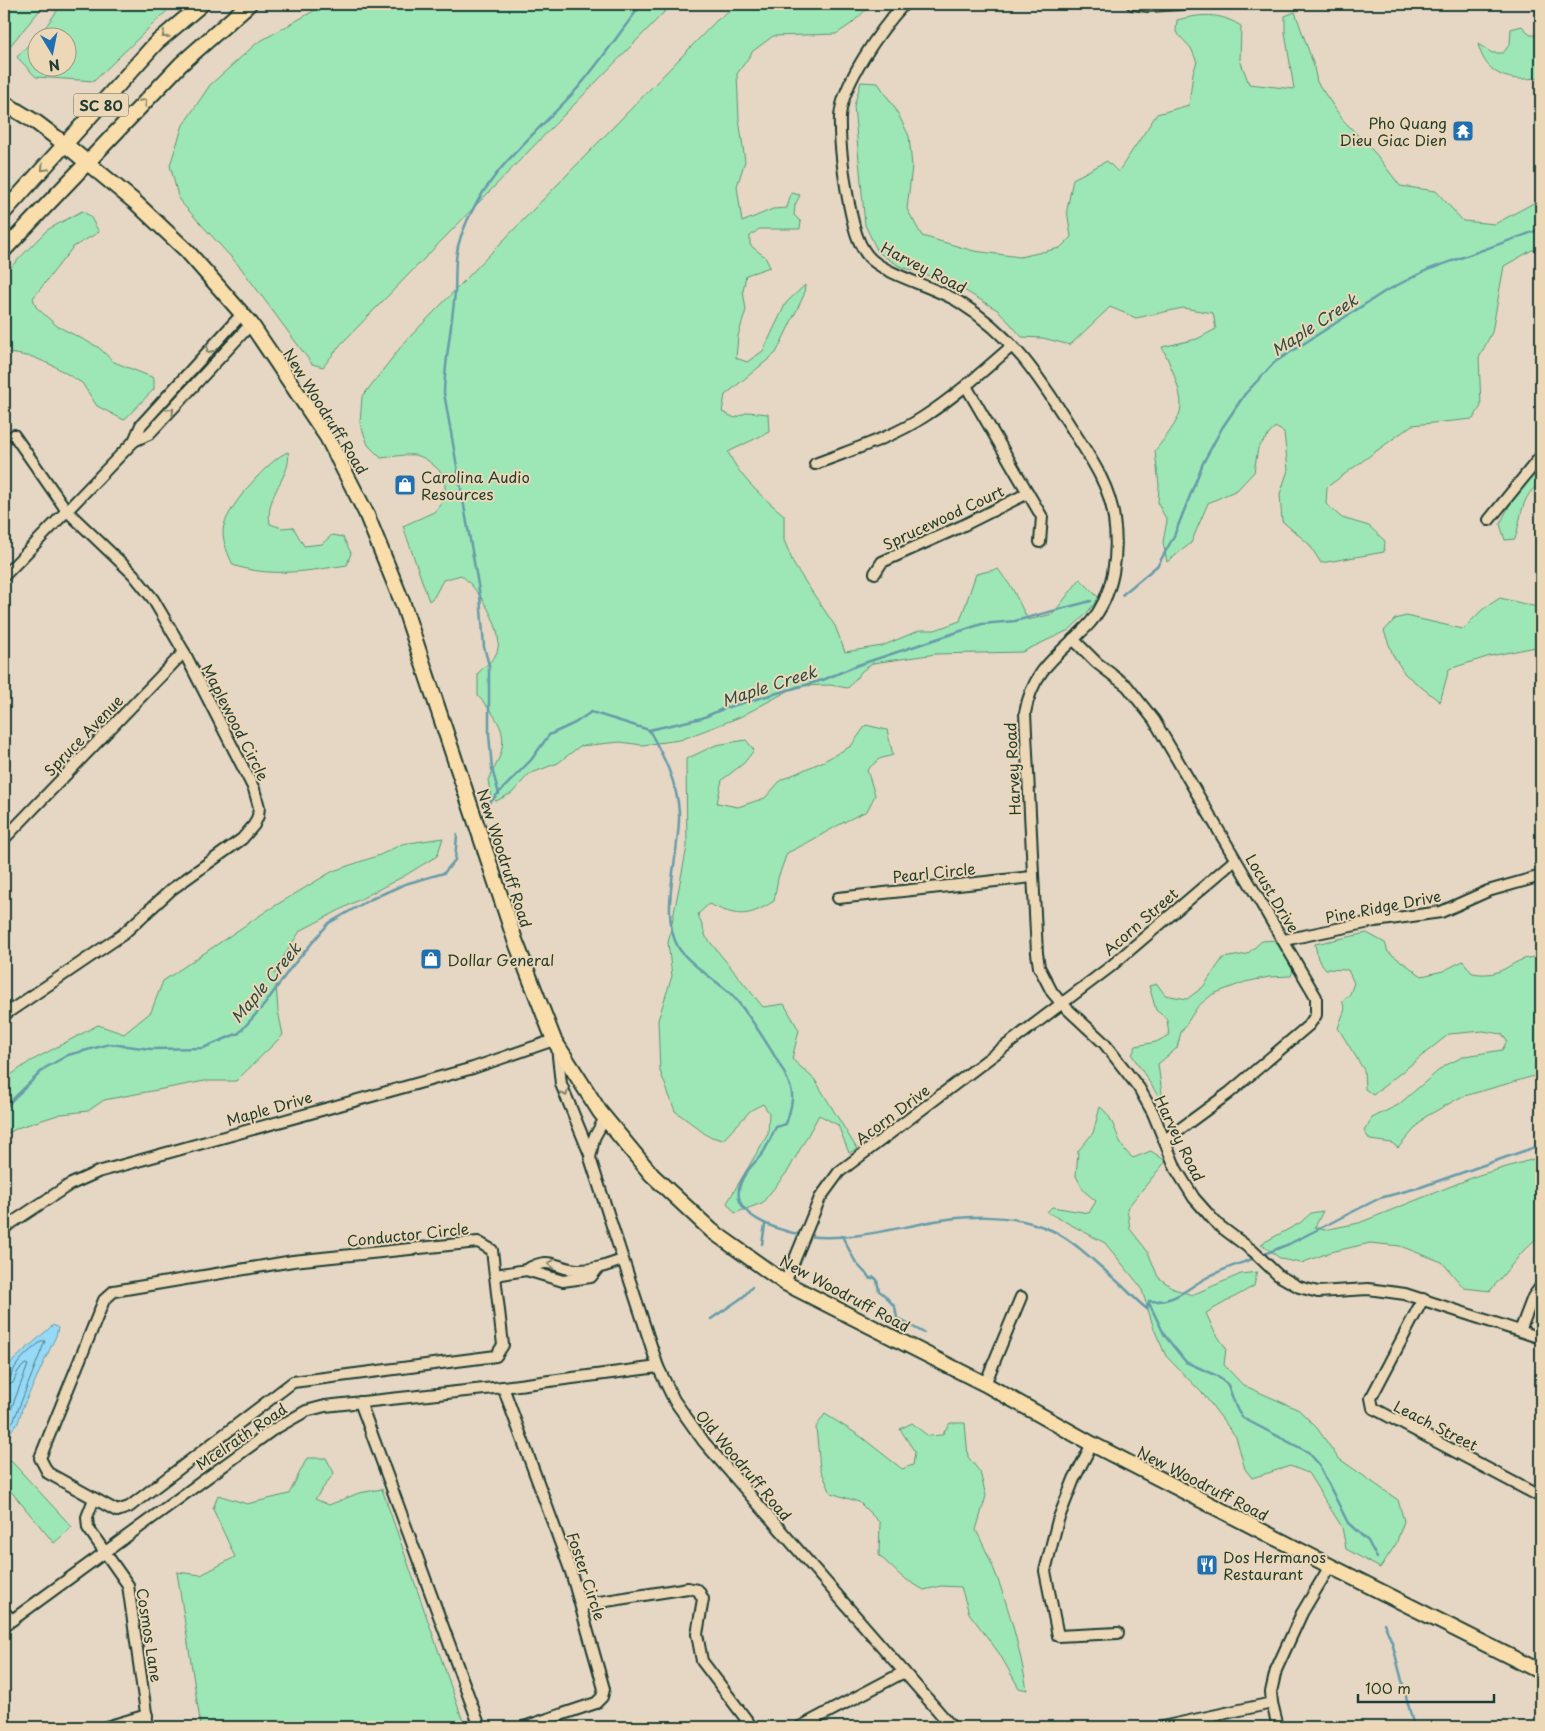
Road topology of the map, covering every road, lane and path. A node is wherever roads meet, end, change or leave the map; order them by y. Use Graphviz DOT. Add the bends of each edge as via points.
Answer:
graph roads {
  1 [pos="202,4"];
  2 [pos="249,4"];
  3 [pos="904,4"];
  4 [pos="1132,4"];
  5 [pos="1182,4"];
  6 [pos="4,102"];
  7 [pos="76,154"];
  8 [pos="4,212"];
  9 [pos="4,250"];
  10 [pos="247,319"];
  11 [pos="1012,346"];
  12 [pos="966,386"];
  13 [pos="14,435"];
  14 [pos="1541,456"];
  15 [pos="816,464"];
  16 [pos="1028,492"];
  17 [pos="67,511"];
  18 [pos="1489,520"];
  19 [pos="1040,542"];
  20 [pos="875,573"];
  21 [pos="4,576"];
  22 [pos="1072,638"];
  23 [pos="184,652"];
  24 [pos="4,839"];
  25 [pos="1235,860"];
  26 [pos="1032,876"];
  27 [pos="1541,876"];
  28 [pos="838,898"];
  29 [pos="1284,940"];
  30 [pos="1062,1004"];
  31 [pos="4,1014"];
  32 [pos="555,1043"];
  33 [pos="605,1118"];
  34 [pos="1165,1140"];
  35 [pos="589,1152"];
  36 [pos="4,1228"];
  37 [pos="622,1260"];
  38 [pos="598,1268"];
  39 [pos="526,1270"];
  40 [pos="496,1275"];
  41 [pos="784,1283"];
  42 [pos="1541,1286"];
  43 [pos="1021,1297"];
  44 [pos="1423,1299"];
  45 [pos="1520,1331"];
  46 [pos="1541,1338"];
  47 [pos="658,1367"];
  48 [pos="985,1384"];
  49 [pos="503,1387"];
  50 [pos="360,1402"];
  51 [pos="1092,1444"];
  52 [pos="1541,1496"];
  53 [pos="94,1499"];
  54 [pos="106,1552"];
  55 [pos="1330,1566"];
  56 [pos="581,1605"];
  57 [pos="4,1612"];
  58 [pos="8,1623"];
  59 [pos="1118,1632"];
  60 [pos="904,1672"];
  61 [pos="1541,1672"];
  62 [pos="1272,1704"];
  63 [pos="147,1715"];
  64 [pos="106,1727"];
  65 [pos="148,1727"];
  66 [pos="480,1727"];
  67 [pos="524,1727"];
  68 [pos="752,1727"];
  69 [pos="800,1727"];
  70 [pos="952,1727"];
  71 [pos="1162,1727"];
  72 [pos="1278,1727"];
  1 -- 7 [label="main road, SC 80, one-way" via="156,43"];
  7 -- 2 [label="main road, SC 80, one-way"];
  3 -- 11 [label="street, Harvey Road" via="855,74 840,116 848,197 858,240 872,260 956,300 985,320"];
  4 -- 5 [label="street"];
  6 -- 7 [label="main road, New Woodruff Road"];
  7 -- 8 [label="main road, SC 80, one-way"];
  7 -- 9 [label="main road, SC 80"];
  7 -- 10 [label="main road, New Woodruff Road" via="167,231"];
  10 -- 17 [label="street" via="141,425 134,441"];
  10 -- 32 [label="main road, New Woodruff Road" via="327,438 370,521 402,604 515,940"];
  11 -- 12 [label="street"];
  11 -- 22 [label="street, Harvey Road" via="1040,377 1095,465 1110,498 1116,540 1112,575 1098,612"];
  12 -- 15 [label="street" via="924,417"];
  12 -- 16 [label="street"];
  13 -- 17 [label="street, Maplewood Circle"];
  14 -- 18 [label="street"];
  16 -- 19 [label="street" via="1042,517"];
  16 -- 20 [label="street, Sprucewood Court" via="882,562"];
  17 -- 21 [label="street"];
  17 -- 23 [label="street, Maplewood Circle" via="144,586"];
  22 -- 25 [label="street, Locust Drive" via="1127,686 1146,708"];
  22 -- 26 [label="street, Harvey Road" via="1041,671 1030,691 1024,713"];
  23 -- 24 [label="street, Spruce Avenue"];
  23 -- 31 [label="street, Maplewood Circle" via="254,789 258,807 254,825 242,839 172,888 122,935"];
  25 -- 29 [label="street, Locust Drive"];
  25 -- 30 [label="street, Acorn Street"];
  26 -- 28 [label="street, Pearl Circle"];
  26 -- 30 [label="street, Harvey Road" via="1040,966"];
  27 -- 29 [label="street, Pine Ridge Drive" via="1488,891 1441,912"];
  29 -- 34 [label="street, Locust Drive" via="1316,997 1318,1009 1313,1020 1229,1093"];
  30 -- 34 [label="street, Harvey Road" via="1097,1036 1122,1065 1148,1105"];
  30 -- 41 [label="street, Acorn Drive" via="839,1172 820,1198"];
  32 -- 33 [label="main road, New Woodruff Road"];
  32 -- 35 [label="street, Old Woodruff Road, one-way" via="562,1084"];
  32 -- 36 [label="street, Maple Drive" via="98,1172 69,1185"];
  33 -- 35 [label="street"];
  33 -- 41 [label="main road, New Woodruff Road" via="652,1176 681,1204 712,1231"];
  34 -- 44 [label="street, Harvey Road" via="1176,1169 1194,1198 1217,1224 1288,1282 1311,1290 1384,1290"];
  35 -- 37 [label="street, Old Woodruff Road"];
  37 -- 38 [label="street"];
  37 -- 47 [label="street, Old Woodruff Road"];
  38 -- 39 [label="street, one-way" via="578,1270 553,1262 534,1265"];
  38 -- 39 [label="street" via="591,1277 563,1281"];
  39 -- 40 [label="street"];
  40 -- 53 [label="street, Conductor Circle" via="503,1346 496,1356 293,1382 129,1507 117,1511"];
  40 -- 53 [label="street, Conductor Circle" via="492,1250 478,1242 293,1261 114,1291 104,1300 40,1458 48,1473"];
  41 -- 48 [label="main road, New Woodruff Road"];
  42 -- 45 [label="street" via="1533,1296"];
  43 -- 48 [label="street"];
  44 -- 45 [label="street, Harvey Road"];
  44 -- 52 [label="street, Leach Street" via="1371,1398 1372,1408"];
  45 -- 46 [label="street, Harvey Road"];
  47 -- 49 [label="street, Mcelrath Road"];
  47 -- 60 [label="street, Old Woodruff Road" via="674,1400 704,1442"];
  48 -- 51 [label="main road, New Woodruff Road"];
  49 -- 50 [label="street, Mcelrath Road"];
  49 -- 56 [label="street, Foster Circle"];
  50 -- 54 [label="street, Mcelrath Road" via="325,1406 288,1419"];
  50 -- 66 [label="street"];
  51 -- 55 [label="main road, New Woodruff Road"];
  51 -- 59 [label="street" via="1058,1520 1045,1571 1058,1636"];
  53 -- 54 [label="street" via="87,1517 88,1528"];
  54 -- 58 [label="street, Mcelrath Road"];
  54 -- 63 [label="street, Cosmos Lane" via="128,1586"];
  55 -- 61 [label="main road, New Woodruff Road"];
  55 -- 62 [label="street" via="1302,1613 1276,1670"];
  56 -- 67 [label="street, Foster Circle" via="604,1685 602,1697 596,1703"];
  56 -- 68 [label="street" via="688,1588 698,1590 703,1599 697,1634 702,1661"];
  57 -- 58 [label="street"];
  60 -- 69 [label="street"];
  60 -- 70 [label="street, Old Woodruff Road"];
  62 -- 71 [label="street"];
  62 -- 72 [label="street"];
  63 -- 64 [label="street"];
  63 -- 65 [label="street, Cosmos Lane"];
}
